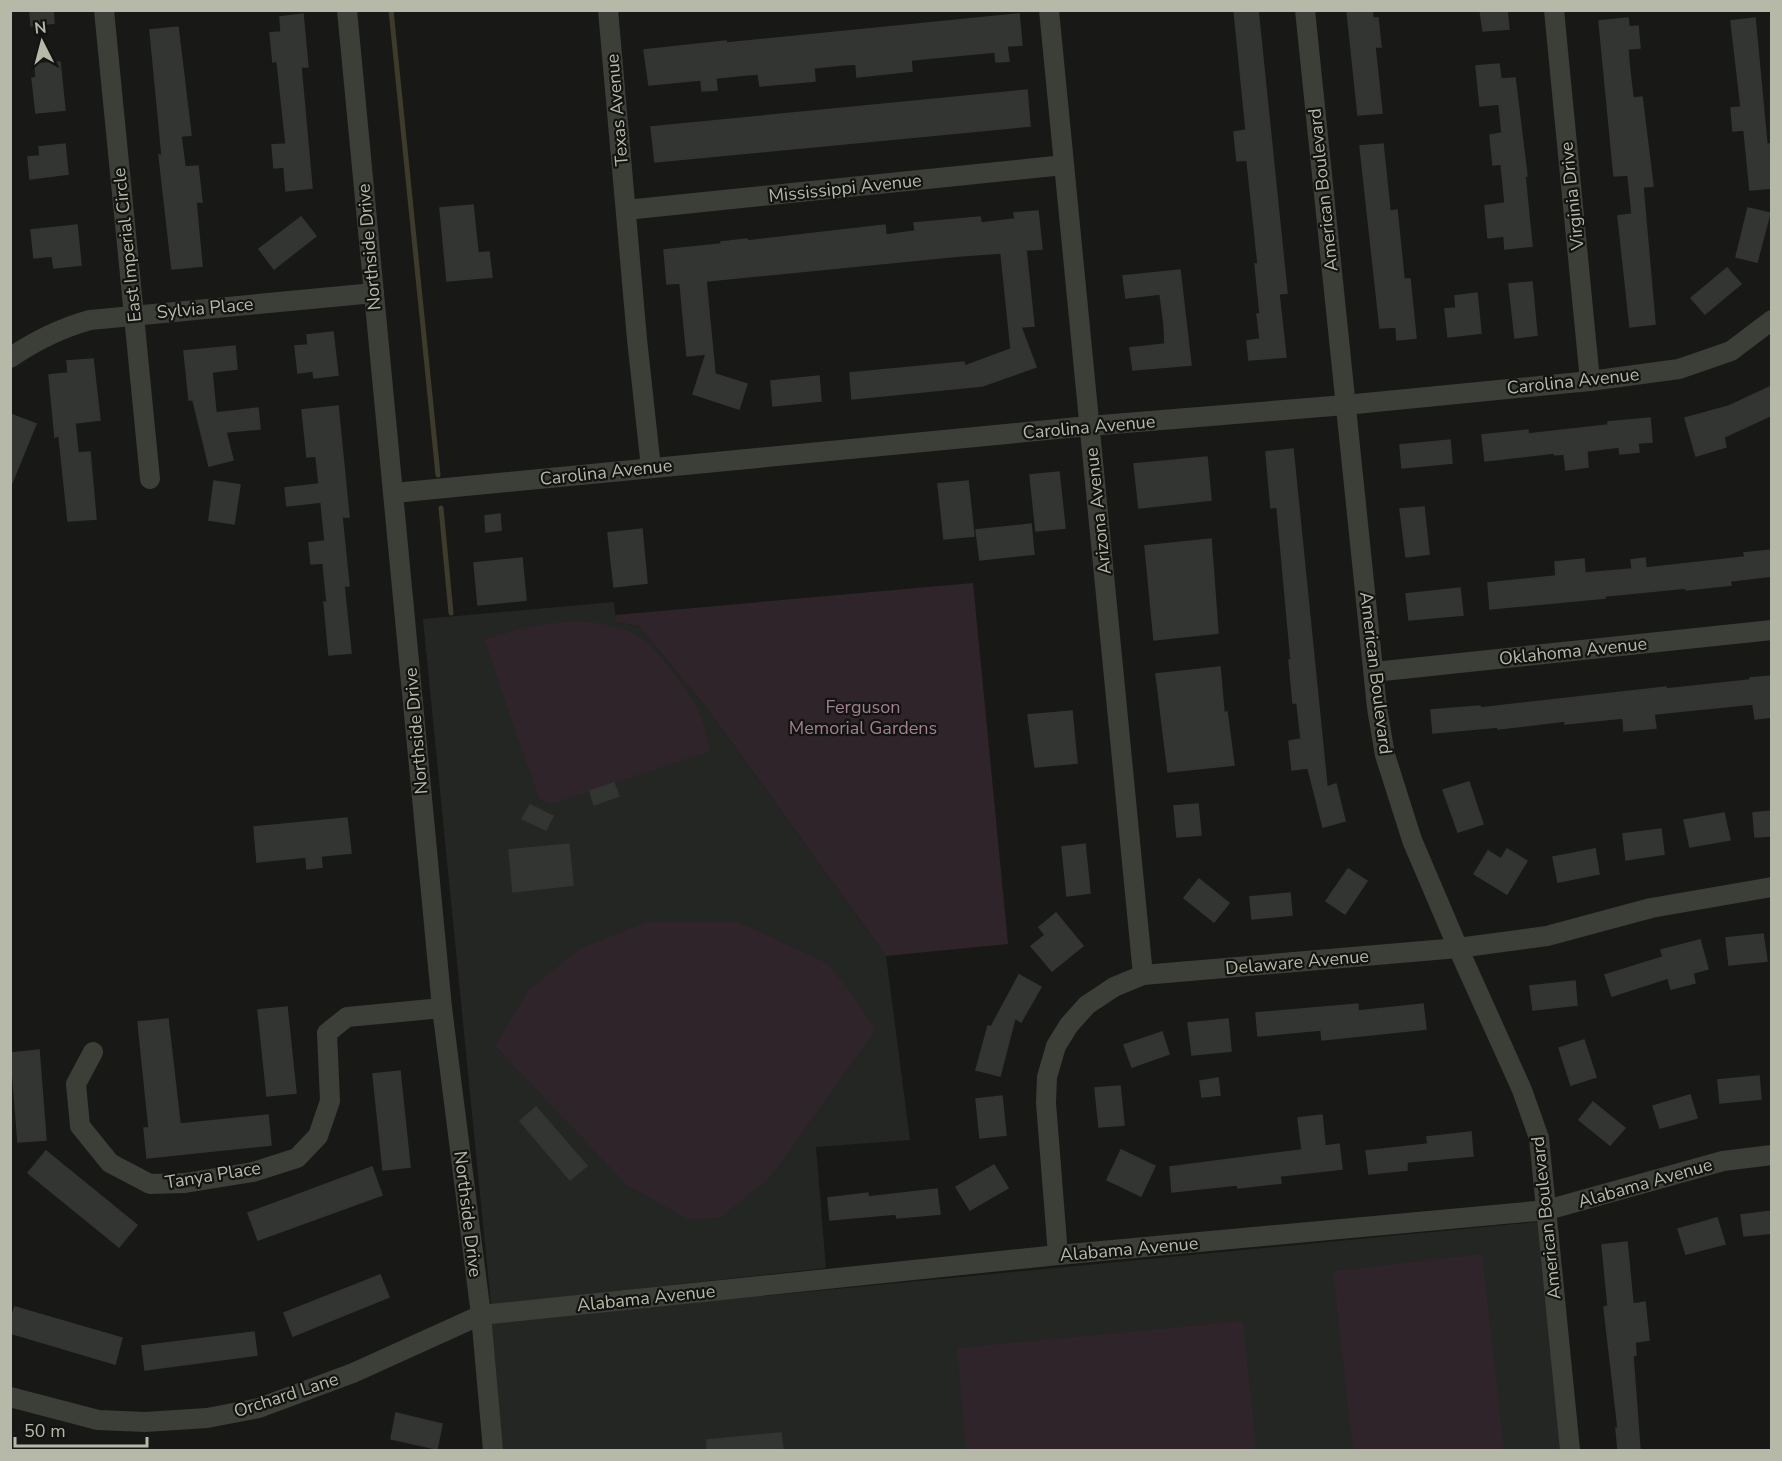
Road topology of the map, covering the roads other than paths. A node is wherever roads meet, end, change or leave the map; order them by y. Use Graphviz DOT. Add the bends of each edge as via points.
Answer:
graph roads {
  1 [pos="104,10"];
  2 [pos="347,10"];
  3 [pos="614,10"];
  4 [pos="1049,10"];
  5 [pos="1305,10"];
  6 [pos="1554,10"];
  7 [pos="608,11"];
  8 [pos="1064,165"];
  9 [pos="626,210"];
  10 [pos="374,293"];
  11 [pos="134,315"];
  12 [pos="1772,320"];
  13 [pos="10,358"];
  14 [pos="1590,381"];
  15 [pos="1345,405"];
  16 [pos="1089,426"];
  17 [pos="651,468"];
  18 [pos="150,479"];
  19 [pos="394,493"];
  20 [pos="1772,630"];
  21 [pos="1374,672"];
  22 [pos="1772,887"];
  23 [pos="1458,948"];
  24 [pos="1143,975"];
  25 [pos="442,1008"];
  26 [pos="93,1052"];
  27 [pos="1772,1155"];
  28 [pos="1547,1210"];
  29 [pos="1058,1255"];
  30 [pos="481,1316"];
  31 [pos="10,1397"];
  32 [pos="493,1450"];
  33 [pos="1570,1450"];
  1 -- 11 [label="street, East Imperial Circle"];
  2 -- 10 [label="street, Northside Drive"];
  3 -- 7 [label="street"];
  4 -- 8 [label="street, Arizona Avenue"];
  5 -- 15 [label="street, American Boulevard"];
  6 -- 14 [label="street, Virginia Drive"];
  7 -- 9 [label="street, Texas Avenue"];
  8 -- 9 [label="street, Mississippi Avenue"];
  8 -- 16 [label="street, Arizona Avenue"];
  9 -- 17 [label="street, Texas Avenue"];
  10 -- 11 [label="street, Sylvia Place"];
  10 -- 19 [label="street, Northside Drive"];
  11 -- 13 [label="street, Sylvia Place" via="62,328"];
  11 -- 18 [label="street, East Imperial Circle"];
  12 -- 14 [label="street, Carolina Avenue" via="1731,351 1700,362 1678,369"];
  14 -- 15 [label="street, Carolina Avenue"];
  15 -- 16 [label="street, Carolina Avenue"];
  15 -- 21 [label="street, American Boulevard"];
  16 -- 17 [label="street, Carolina Avenue"];
  16 -- 24 [label="street, Arizona Avenue"];
  17 -- 19 [label="street, Carolina Avenue"];
  19 -- 25 [label="street, Northside Drive"];
  20 -- 21 [label="street, Oklahoma Avenue"];
  21 -- 23 [label="street, American Boulevard" via="1385,755 1412,840"];
  22 -- 23 [label="street, Delaware Avenue" via="1651,908 1546,936"];
  23 -- 24 [label="street, Delaware Avenue"];
  23 -- 28 [label="street, American Boulevard" via="1514,1071 1539,1138"];
  24 -- 29 [label="street, Delaware Avenue" via="1114,987 1087,1005 1056,1046 1047,1077 1046,1103"];
  25 -- 26 [label="street, Tanya Place" via="347,1017 327,1033 330,1101 318,1136 297,1158 253,1172 186,1183 150,1184 110,1163 80,1125 76,1084"];
  25 -- 30 [label="street, Northside Drive"];
  27 -- 28 [label="street, Alabama Avenue" via="1723,1161"];
  28 -- 29 [label="street, Alabama Avenue"];
  28 -- 33 [label="street, American Boulevard"];
  29 -- 30 [label="street, Alabama Avenue"];
  30 -- 31 [label="street, Orchard Lane" via="342,1377 259,1408 207,1418 98,1420"];
  30 -- 32 [label="street, Northside Drive"];
}
